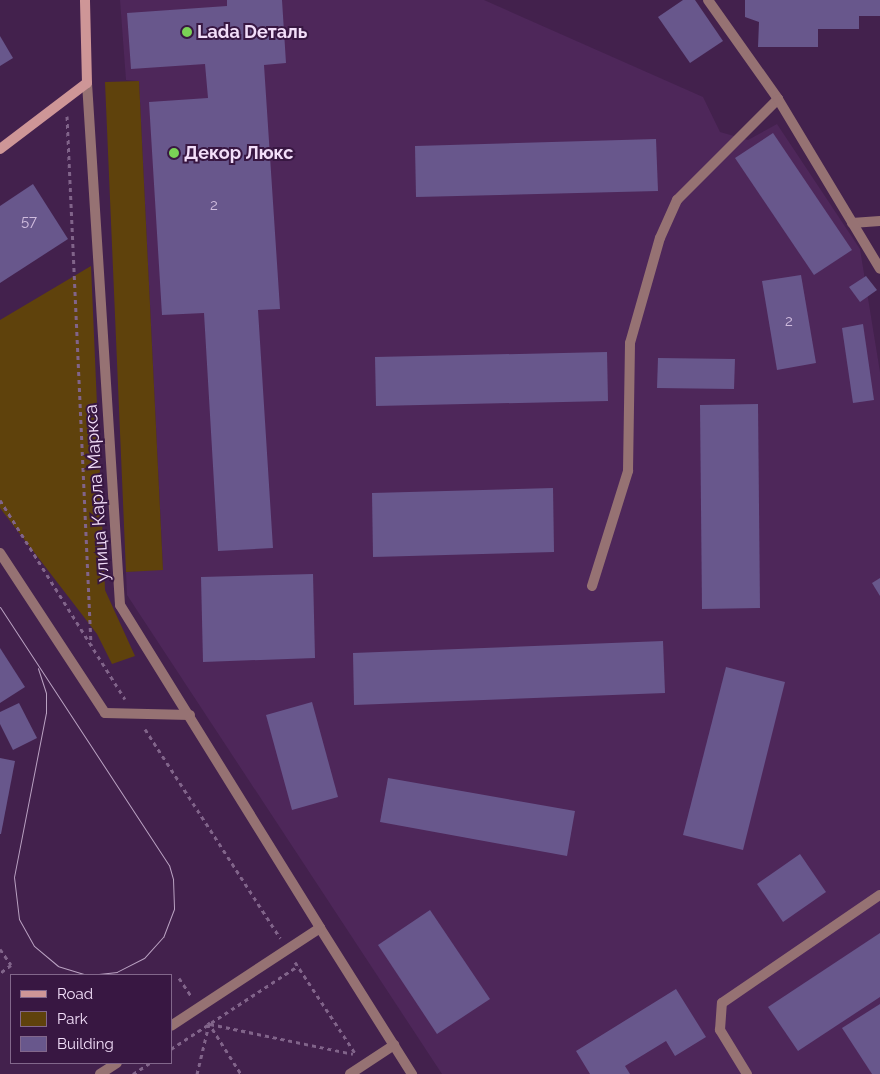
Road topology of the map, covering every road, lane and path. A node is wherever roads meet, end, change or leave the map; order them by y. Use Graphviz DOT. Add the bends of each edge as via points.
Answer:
graph roads {
  1 [pos="85,0"];
  2 [pos="708,0"];
  3 [pos="87,83"];
  4 [pos="66,98"];
  5 [pos="778,99"];
  6 [pos="0,149"];
  7 [pos="880,221"];
  8 [pos="852,222"];
  9 [pos="880,269"];
  10 [pos="0,500"];
  11 [pos="0,553"];
  12 [pos="592,586"];
  13 [pos="91,644"];
  14 [pos="123,695"];
  15 [pos="190,715"];
  16 [pos="148,734"];
  17 [pos="880,895"];
  18 [pos="320,928"];
  19 [pos="0,949"];
  20 [pos="287,950"];
  21 [pos="298,966"];
  22 [pos="0,973"];
  23 [pos="209,1024"];
  24 [pos="172,1025"];
  25 [pos="394,1045"];
  26 [pos="172,1047"];
  27 [pos="115,1064"];
  28 [pos="148,1064"];
  29 [pos="100,1074"];
  30 [pos="133,1074"];
  31 [pos="197,1074"];
  32 [pos="241,1074"];
  33 [pos="350,1074"];
  34 [pos="412,1074"];
  35 [pos="747,1074"];
  1 -- 3 [label="main road, улица Карла Маркса"];
  2 -- 5 [label="street"];
  3 -- 4 [label="main road"];
  3 -- 15 [label="street, улица Карла Маркса" via="120,605"];
  4 -- 6 [label="main road"];
  4 -- 13 [label="path"];
  5 -- 8 [label="street"];
  5 -- 12 [label="street" via="676,200 660,238 630,343 628,471"];
  7 -- 8 [label="street"];
  8 -- 9 [label="street"];
  10 -- 13 [label="path"];
  11 -- 15 [label="street" via="105,713"];
  13 -- 14 [label="path"];
  15 -- 18 [label="street, улица Карла Маркса"];
  16 -- 20 [label="path"];
  17 -- 35 [label="street" via="722,1003 720,1030"];
  18 -- 20 [label="street"];
  18 -- 25 [label="street, улица Карла Маркса"];
  19 -- 22 [label="path" via="11,965"];
  20 -- 21 [label="path"];
  20 -- 24 [label="street"];
  21 -- 23 [label="path"];
  21 -- 23 [label="path" via="355,1055"];
  23 -- 26 [label="path"];
  23 -- 31 [label="path"];
  23 -- 32 [label="path"];
  25 -- 33 [label="street"];
  25 -- 34 [label="street, улица Карла Маркса"];
  27 -- 29 [label="street"];
  28 -- 30 [label="path"];
}
